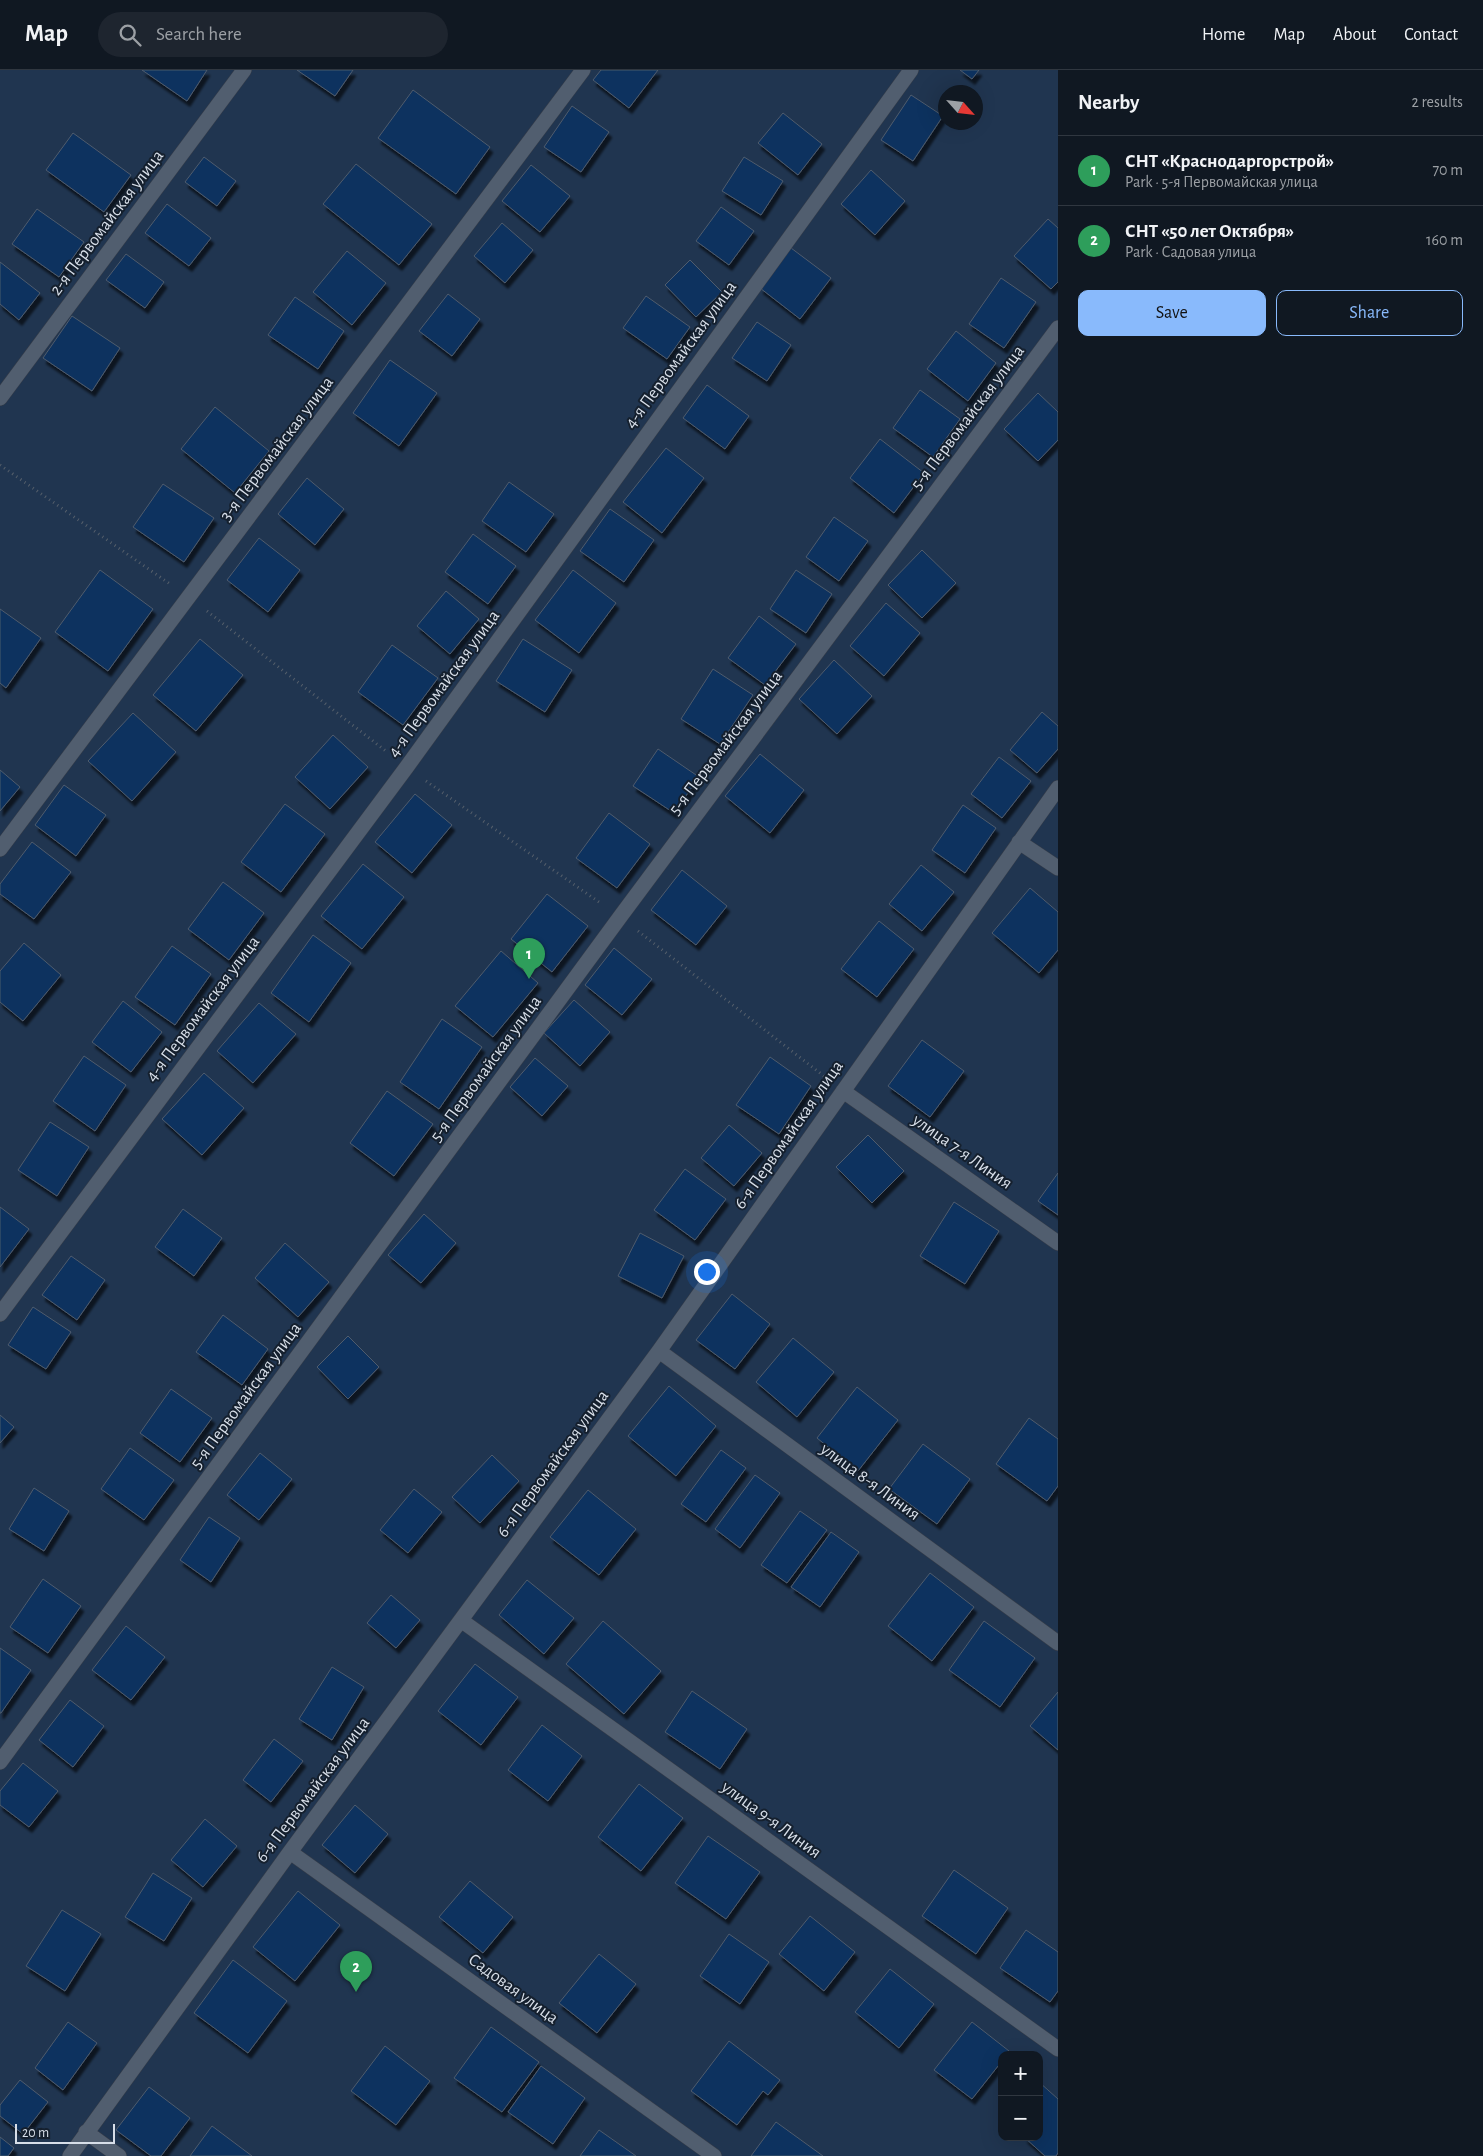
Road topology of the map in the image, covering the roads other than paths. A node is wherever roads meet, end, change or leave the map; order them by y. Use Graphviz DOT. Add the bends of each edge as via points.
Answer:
graph roads {
  1 [pos="244,70"];
  2 [pos="583,70"];
  3 [pos="911,70"];
  4 [pos="1058,328"];
  5 [pos="0,398"];
  6 [pos="1058,788"];
  7 [pos="1019,842"];
  8 [pos="0,849"];
  9 [pos="1058,868"];
  10 [pos="844,1091"];
  11 [pos="1058,1243"];
  12 [pos="0,1314"];
  13 [pos="660,1351"];
  14 [pos="462,1621"];
  15 [pos="1058,1643"];
  16 [pos="0,1762"];
  17 [pos="290,1852"];
  18 [pos="1058,2049"];
  19 [pos="86,2132"];
  20 [pos="70,2156"];
  21 [pos="120,2156"];
  22 [pos="714,2156"];
  1 -- 5 [label="street, 2-я Первомайская улица"];
  2 -- 8 [label="street, 3-я Первомайская улица"];
  3 -- 12 [label="street, 4-я Первомайская улица" via="412,760"];
  4 -- 16 [label="street, 5-я Первомайская улица" via="620,917"];
  6 -- 7 [label="street, 6-я Первомайская улица"];
  7 -- 9 [label="street"];
  7 -- 10 [label="street, 6-я Первомайская улица"];
  10 -- 11 [label="street, улица 7-я Линия"];
  10 -- 13 [label="street, 6-я Первомайская улица"];
  13 -- 14 [label="street, 6-я Первомайская улица"];
  13 -- 15 [label="street, улица 8-я Линия"];
  14 -- 17 [label="street, 6-я Первомайская улица"];
  14 -- 18 [label="street, улица 9-я Линия"];
  17 -- 19 [label="street, 6-я Первомайская улица"];
  17 -- 22 [label="street, Садовая улица"];
  19 -- 20 [label="street, 6-я Первомайская улица"];
  19 -- 21 [label="street"];
}
